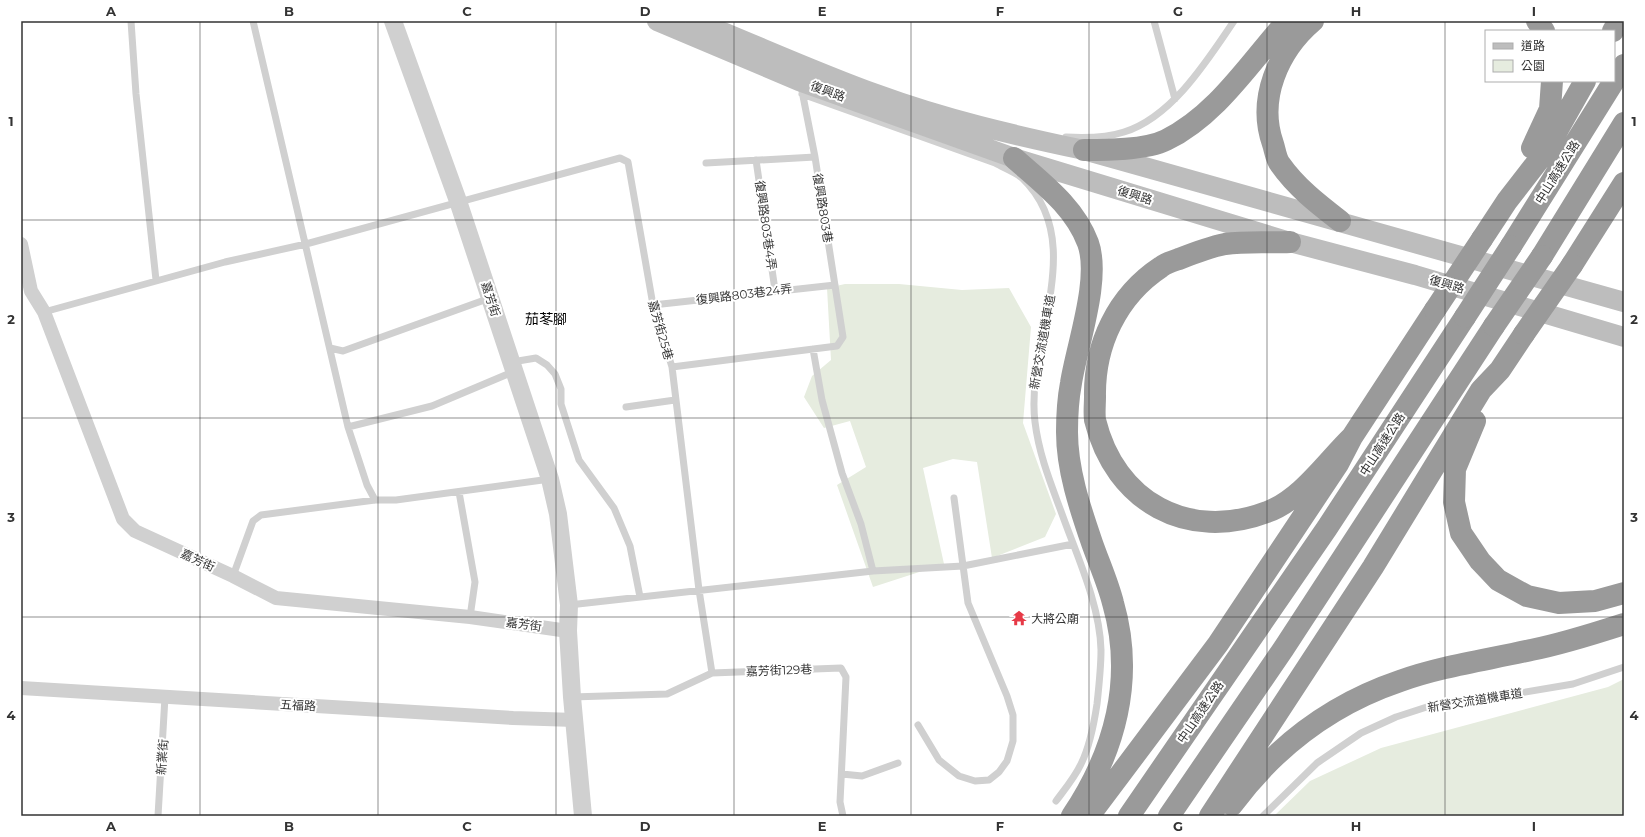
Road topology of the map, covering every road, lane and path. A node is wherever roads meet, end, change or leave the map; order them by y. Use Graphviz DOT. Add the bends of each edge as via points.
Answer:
graph roads {
  1 [pos="131,21"];
  2 [pos="253,21"];
  3 [pos="393,21"];
  4 [pos="658,21"];
  5 [pos="696,21"];
  6 [pos="1154,21"];
  7 [pos="1234,21"];
  8 [pos="1287,21"];
  9 [pos="1313,21"];
  10 [pos="1537,21"];
  11 [pos="1619,21"];
  12 [pos="1543,30"];
  13 [pos="1614,30"];
  14 [pos="1624,65"];
  15 [pos="1615,79"];
  16 [pos="1552,82"];
  17 [pos="1583,82"];
  18 [pos="1613,82"];
  19 [pos="801,88"];
  20 [pos="1175,99"];
  21 [pos="1624,123"];
  22 [pos="1009,135"];
  23 [pos="1084,150"];
  24 [pos="815,157"];
  25 [pos="1014,158"];
  26 [pos="756,160"];
  27 [pos="706,163"];
  28 [pos="1624,183"];
  29 [pos="458,201"];
  30 [pos="1507,201"];
  31 [pos="1340,221"];
  32 [pos="1290,242"];
  33 [pos="21,244"];
  34 [pos="306,244"];
  35 [pos="156,280"];
  36 [pos="835,285"];
  37 [pos="775,290"];
  38 [pos="490,298"];
  39 [pos="1624,302"];
  40 [pos="653,305"];
  41 [pos="44,312"];
  42 [pos="1624,337"];
  43 [pos="330,348"];
  44 [pos="813,349"];
  45 [pos="513,366"];
  46 [pos="672,367"];
  47 [pos="1500,370"];
  48 [pos="676,400"];
  49 [pos="626,407"];
  50 [pos="348,426"];
  51 [pos="1352,437"];
  52 [pos="550,479"];
  53 [pos="459,492"];
  54 [pos="954,498"];
  55 [pos="375,500"];
  56 [pos="1073,544"];
  57 [pos="963,566"];
  58 [pos="873,571"];
  59 [pos="233,576"];
  60 [pos="699,590"];
  61 [pos="1624,593"];
  62 [pos="640,597"];
  63 [pos="569,606"];
  64 [pos="470,616"];
  65 [pos="1624,624"];
  66 [pos="568,631"];
  67 [pos="1624,667"];
  68 [pos="712,672"];
  69 [pos="21,688"];
  70 [pos="165,697"];
  71 [pos="572,697"];
  72 [pos="575,720"];
  73 [pos="918,725"];
  74 [pos="898,762"];
  75 [pos="842,774"];
  76 [pos="1056,801"];
  77 [pos="158,816"];
  78 [pos="583,816"];
  79 [pos="843,816"];
  80 [pos="1072,816"];
  81 [pos="1089,816"];
  82 [pos="1129,816"];
  83 [pos="1169,816"];
  84 [pos="1210,816"];
  85 [pos="1225,816"];
  86 [pos="1263,816"];
  1 -- 35 [label="lane" via="136,94"];
  2 -- 34 [label="lane"];
  3 -- 29 [label="street, 嘉芳街"];
  4 -- 19 [label="main road, 復興路"];
  5 -- 22 [label="main road, 復興路" via="875,94"];
  6 -- 20 [label="lane"];
  7 -- 20 [label="lane" via="1206,62"];
  8 -- 23 [label="highway" via="1222,96 1194,123 1164,141 1114,150"];
  9 -- 31 [label="highway" via="1300,33 1280,60 1268,91 1268,130 1280,163 1311,199"];
  10 -- 12 [label="highway"];
  11 -- 13 [label="highway"];
  14 -- 15 [label="highway, 中山高速公路, bridge"];
  16 -- 30 [label="highway" via="1550,109"];
  17 -- 30 [label="highway" via="1544,152"];
  18 -- 82 [label="highway, 中山高速公路, bridge" via="1511,246 1327,528"];
  19 -- 24 [label="lane, 復興路803巷"];
  19 -- 25 [label="main road, 復興路"];
  19 -- 56 [label="lane, 新營交流道機車道" via="995,163 1021,177 1037,196 1047,214 1054,267 1032,399 1040,454"];
  20 -- 22 [label="lane" via="1156,116 1124,132 1087,138"];
  21 -- 83 [label="highway, bridge" via="1542,256 1284,648"];
  22 -- 23 [label="main road, 復興路"];
  23 -- 31 [label="main road, 復興路"];
  24 -- 26 [label="lane"];
  24 -- 36 [label="lane, 復興路803巷"];
  25 -- 32 [label="main road, 復興路"];
  25 -- 80 [label="highway" via="1059,198 1075,217 1088,244 1092,271 1089,298 1071,383 1067,434 1072,476 1080,508 1114,604 1121,642 1122,679 1117,722 1105,756 1085,798"];
  26 -- 27 [label="lane"];
  26 -- 37 [label="lane, 復興路803巷4弄"];
  28 -- 47 [label="highway, bridge"];
  29 -- 34 [label="lane"];
  29 -- 38 [label="street, 嘉芳街"];
  29 -- 40 [label="lane, 嘉芳街25巷" via="620,158 628,162"];
  30 -- 51 [label="highway, bridge"];
  31 -- 39 [label="main road, 復興路"];
  32 -- 42 [label="main road, 復興路" via="1415,275"];
  32 -- 51 [label="highway" via="1226,244 1193,253 1162,266 1137,286 1117,311 1099,357 1095,384 1095,418 1102,442 1114,467 1131,488 1156,508 1183,519 1208,522 1239,520 1269,512 1290,499 1316,476"];
  33 -- 41 [label="street, 嘉芳街" via="31,291"];
  34 -- 35 [label="lane"];
  34 -- 43 [label="lane"];
  35 -- 41 [label="lane"];
  36 -- 37 [label="lane, 復興路803巷24弄"];
  36 -- 44 [label="lane, 復興路803巷" via="843,336 837,346"];
  37 -- 40 [label="lane, 復興路803巷24弄"];
  38 -- 43 [label="lane" via="343,351"];
  38 -- 45 [label="street, 嘉芳街"];
  40 -- 46 [label="lane, 嘉芳街25巷"];
  41 -- 59 [label="street, 嘉芳街" via="123,519 135,531"];
  43 -- 50 [label="lane"];
  44 -- 46 [label="lane"];
  44 -- 58 [label="lane" via="822,400"];
  45 -- 50 [label="lane" via="432,406"];
  45 -- 52 [label="street, 嘉芳街"];
  45 -- 62 [label="lane" via="536,358 555,374 561,389 561,404 580,460 614,508 630,546"];
  46 -- 48 [label="lane, 嘉芳街25巷"];
  47 -- 61 [label="highway" via="1467,437 1455,469 1454,502 1461,533 1480,561 1498,580 1528,596 1559,603 1595,601"];
  47 -- 84 [label="highway" via="1481,390 1373,567"];
  48 -- 49 [label="lane"];
  48 -- 60 [label="lane, 嘉芳街25巷"];
  50 -- 55 [label="lane" via="367,485"];
  51 -- 81 [label="highway" via="1338,464 1218,644"];
  52 -- 53 [label="lane"];
  52 -- 63 [label="street, 嘉芳街" via="558,514"];
  53 -- 55 [label="lane"];
  53 -- 64 [label="lane" via="475,582"];
  54 -- 57 [label="lane"];
  55 -- 59 [label="lane" via="261,515 253,521"];
  56 -- 57 [label="lane"];
  56 -- 76 [label="lane, 新營交流道機車道" via="1094,606 1101,648 1100,684 1095,723 1082,764"];
  57 -- 58 [label="lane"];
  57 -- 73 [label="lane" via="968,603 1013,715 1013,741 1007,761 989,780 975,781 959,776 940,760"];
  58 -- 60 [label="lane"];
  59 -- 64 [label="street, 嘉芳街" via="276,598"];
  60 -- 62 [label="lane"];
  60 -- 68 [label="lane, 嘉芳街25巷"];
  62 -- 63 [label="lane"];
  63 -- 66 [label="street, 嘉芳街"];
  64 -- 66 [label="street, 嘉芳街"];
  65 -- 85 [label="highway" via="1586,637 1400,680 1365,695 1323,717 1293,739 1242,792"];
  66 -- 71 [label="street, 嘉芳街"];
  67 -- 86 [label="lane, 新營交流道機車道" via="1573,684 1436,704 1396,717 1361,733 1317,763"];
  68 -- 71 [label="lane, 嘉芳街129巷" via="667,694"];
  68 -- 75 [label="lane, 嘉芳街129巷" via="841,668 846,677"];
  69 -- 70 [label="street, 五福路"];
  70 -- 72 [label="street, 五福路"];
  70 -- 77 [label="lane, 新業街"];
  71 -- 72 [label="street, 嘉芳街"];
  72 -- 78 [label="street, 嘉芳街"];
  74 -- 75 [label="lane" via="862,776"];
  75 -- 79 [label="lane, 嘉芳街129巷" via="840,802"];
}
